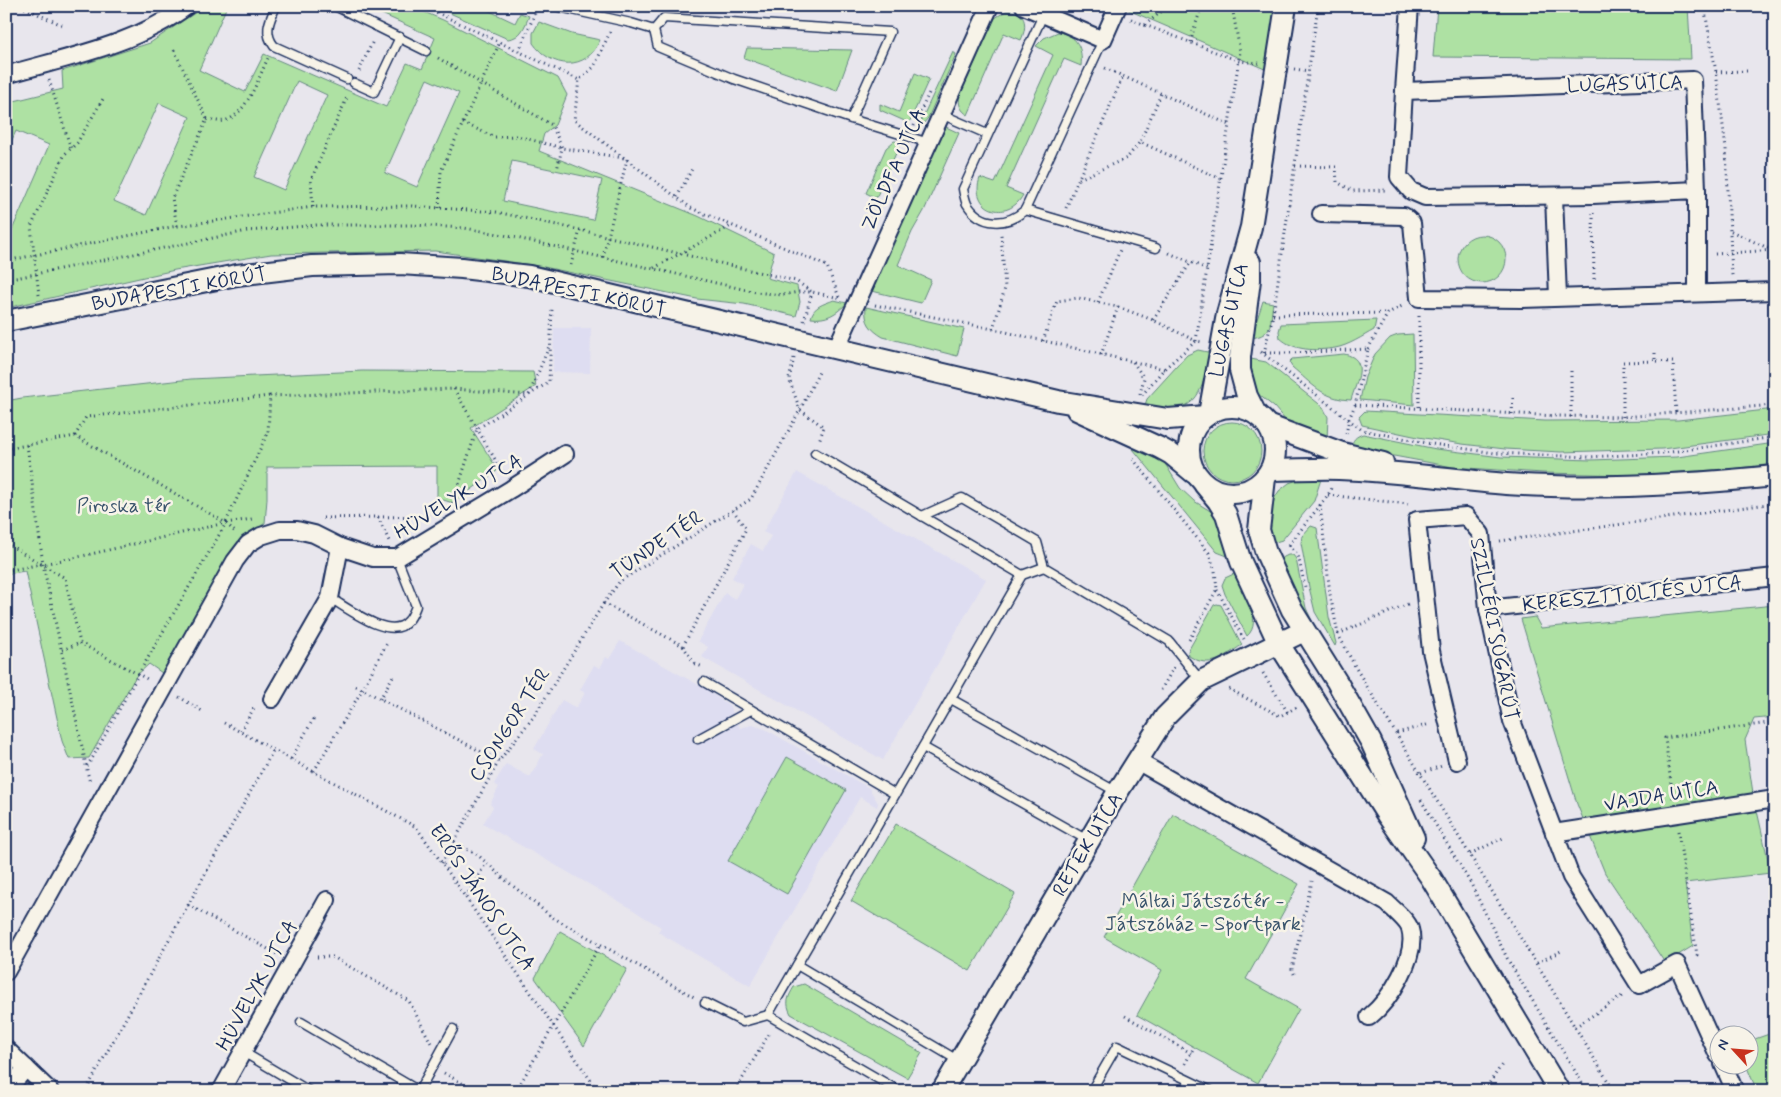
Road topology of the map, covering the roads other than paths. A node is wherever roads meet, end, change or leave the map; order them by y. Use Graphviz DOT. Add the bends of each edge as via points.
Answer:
graph roads {
  1 [pos="187,6"];
  2 [pos="276,6"];
  3 [pos="335,6"];
  4 [pos="990,6"];
  5 [pos="1024,6"];
  6 [pos="1286,6"];
  7 [pos="1410,6"];
  8 [pos="558,7"];
  9 [pos="1117,9"];
  10 [pos="1043,15"];
  11 [pos="654,30"];
  12 [pos="400,37"];
  13 [pos="1103,40"];
  14 [pos="426,51"];
  15 [pos="6,75"];
  16 [pos="1404,91"];
  17 [pos="941,114"];
  18 [pos="851,120"];
  19 [pos="987,134"];
  20 [pos="929,143"];
  21 [pos="1697,190"];
  22 [pos="1554,196"];
  23 [pos="1025,210"];
  24 [pos="1321,214"];
  25 [pos="1251,227"];
  26 [pos="1156,248"];
  27 [pos="1775,291"];
  28 [pos="1697,293"];
  29 [pos="1558,298"];
  30 [pos="6,321"];
  31 [pos="836,349"];
  32 [pos="1058,401"];
  33 [pos="1207,415"];
  34 [pos="1262,419"];
  35 [pos="815,453"];
  36 [pos="565,454"];
  37 [pos="1340,461"];
  38 [pos="1268,474"];
  39 [pos="1775,476"];
  40 [pos="1200,479"];
  41 [pos="922,516"];
  42 [pos="340,548"];
  43 [pos="397,558"];
  44 [pos="1044,567"];
  45 [pos="1022,575"];
  46 [pos="1775,577"];
  47 [pos="330,598"];
  48 [pos="1488,609"];
  49 [pos="1304,632"];
  50 [pos="1279,644"];
  51 [pos="1201,680"];
  52 [pos="704,682"];
  53 [pos="272,699"];
  54 [pos="951,699"];
  55 [pos="751,710"];
  56 [pos="698,739"];
  57 [pos="923,747"];
  58 [pos="1137,761"];
  59 [pos="1457,761"];
  60 [pos="1117,793"];
  61 [pos="896,794"];
  62 [pos="1775,799"];
  63 [pos="1554,833"];
  64 [pos="1089,841"];
  65 [pos="1431,878"];
  66 [pos="327,900"];
  67 [pos="797,965"];
  68 [pos="6,972"];
  69 [pos="705,1003"];
  70 [pos="768,1015"];
  71 [pos="1369,1017"];
  72 [pos="301,1022"];
  73 [pos="453,1030"];
  74 [pos="1708,1033"];
  75 [pos="6,1050"];
  76 [pos="243,1052"];
  77 [pos="960,1061"];
  78 [pos="26,1068"];
  79 [pos="1727,1074"];
  80 [pos="7,1091"];
  81 [pos="50,1091"];
  82 [pos="221,1091"];
  83 [pos="309,1091"];
  84 [pos="419,1091"];
  85 [pos="899,1091"];
  86 [pos="942,1091"];
  87 [pos="1091,1091"];
  88 [pos="1211,1091"];
  89 [pos="1560,1091"];
  90 [pos="1735,1091"];
  1 -- 15 [label="street" via="164,23 110,45"];
  2 -- 12 [label="lane" via="267,27 274,46 374,92"];
  3 -- 12 [label="lane"];
  4 -- 17 [label="street, ZÖLDFA UTCA"];
  5 -- 10 [label="street"];
  6 -- 25 [label="street, LUGAS UTCA"];
  7 -- 16 [label="street"];
  8 -- 11 [label="lane"];
  9 -- 13 [label="street"];
  10 -- 13 [label="street"];
  10 -- 19 [label="lane"];
  11 -- 18 [label="lane" via="658,47 734,79"];
  11 -- 18 [label="lane" via="664,18 890,32"];
  12 -- 14 [label="lane"];
  13 -- 23 [label="lane"];
  16 -- 21 [label="street, LUGAS UTCA" via="1693,80"];
  16 -- 22 [label="street" via="1398,177 1407,187 1424,197"];
  17 -- 19 [label="lane"];
  17 -- 20 [label="street, ZÖLDFA UTCA"];
  18 -- 20 [label="lane"];
  19 -- 23 [label="lane" via="963,189 967,204 979,218 1000,223 1017,217"];
  20 -- 31 [label="street, ZÖLDFA UTCA"];
  21 -- 22 [label="street"];
  21 -- 28 [label="street, LUGAS UTCA"];
  22 -- 29 [label="street"];
  23 -- 26 [label="lane"];
  24 -- 29 [label="street" via="1404,216 1412,223 1419,298"];
  25 -- 33 [label="street, LUGAS UTCA" via="1223,334"];
  25 -- 34 [label="street, LUGAS UTCA" via="1250,280 1240,370 1247,396"];
  27 -- 28 [label="street"];
  28 -- 29 [label="street"];
  30 -- 31 [label="street, BUDAPESTI KÖRÚT" via="237,275 312,266 400,264 529,276"];
  31 -- 32 [label="street, BUDAPESTI KÖRÚT"];
  32 -- 33 [label="street, BUDAPESTI KÖRÚT" via="1168,419"];
  32 -- 40 [label="street, BUDAPESTI KÖRÚT" via="1171,454"];
  33 -- 34 [label="street" via="1221,408 1233,407 1245,409"];
  33 -- 40 [label="street" via="1196,426 1189,445 1188,455"];
  34 -- 37 [label="street"];
  34 -- 38 [label="street" via="1273,435 1276,447"];
  35 -- 41 [label="lane"];
  36 -- 43 [label="street, HÜVELYK UTCA"];
  37 -- 38 [label="street" via="1302,471"];
  37 -- 39 [label="street" via="1441,478 1508,484 1602,486"];
  38 -- 40 [label="street" via="1255,488 1243,493 1216,491"];
  38 -- 49 [label="street" via="1259,530 1266,553"];
  40 -- 50 [label="street" via="1226,514 1241,562"];
  41 -- 44 [label="lane" via="962,498 1037,542"];
  41 -- 45 [label="lane"];
  42 -- 43 [label="street, HÜVELYK UTCA" via="373,558"];
  42 -- 47 [label="street"];
  42 -- 68 [label="street, HÜVELYK UTCA" via="314,534 297,530 280,530 248,544 235,561"];
  43 -- 47 [label="lane" via="416,606 408,622 393,629 380,626"];
  44 -- 45 [label="lane"];
  44 -- 51 [label="lane" via="1169,641"];
  45 -- 54 [label="lane"];
  46 -- 48 [label="street, KERESZTTÖLTÉS UTCA"];
  47 -- 53 [label="street"];
  48 -- 59 [label="street, SZILLÉRI SUGÁRÚT" via="1481,534 1466,516 1417,520 1431,651"];
  48 -- 63 [label="street, SZILLÉRI SUGÁRÚT" via="1512,721"];
  49 -- 50 [label="street, RETEK UTCA"];
  49 -- 65 [label="street" via="1371,742"];
  50 -- 51 [label="street, RETEK UTCA"];
  50 -- 65 [label="street" via="1387,815"];
  51 -- 58 [label="street, RETEK UTCA" via="1165,717"];
  52 -- 55 [label="lane"];
  54 -- 57 [label="lane"];
  54 -- 60 [label="lane"];
  55 -- 56 [label="lane"];
  55 -- 61 [label="lane"];
  57 -- 61 [label="lane"];
  57 -- 64 [label="lane"];
  58 -- 60 [label="street, RETEK UTCA"];
  58 -- 71 [label="street" via="1387,903 1410,927 1412,944 1409,958 1385,1002"];
  60 -- 64 [label="street, RETEK UTCA"];
  61 -- 67 [label="lane"];
  62 -- 63 [label="street, VAJDA UTCA"];
  63 -- 74 [label="street, SZILLÉRI SUGÁRÚT" via="1571,877 1639,985 1677,964"];
  64 -- 77 [label="street, RETEK UTCA"];
  65 -- 89 [label="street"];
  66 -- 76 [label="street, HÜVELYK UTCA"];
  67 -- 70 [label="lane"];
  67 -- 77 [label="lane"];
  69 -- 70 [label="lane" via="743,1022"];
  70 -- 85 [label="lane"];
  72 -- 84 [label="lane"];
  73 -- 84 [label="lane"];
  75 -- 78 [label="street"];
  76 -- 82 [label="street, HÜVELYK UTCA"];
  76 -- 83 [label="lane"];
  77 -- 86 [label="street, RETEK UTCA"];
  78 -- 80 [label="street"];
  78 -- 81 [label="street"];
  79 -- 90 [label="street"];
  87 -- 88 [label="lane" via="1117,1046"];
}
